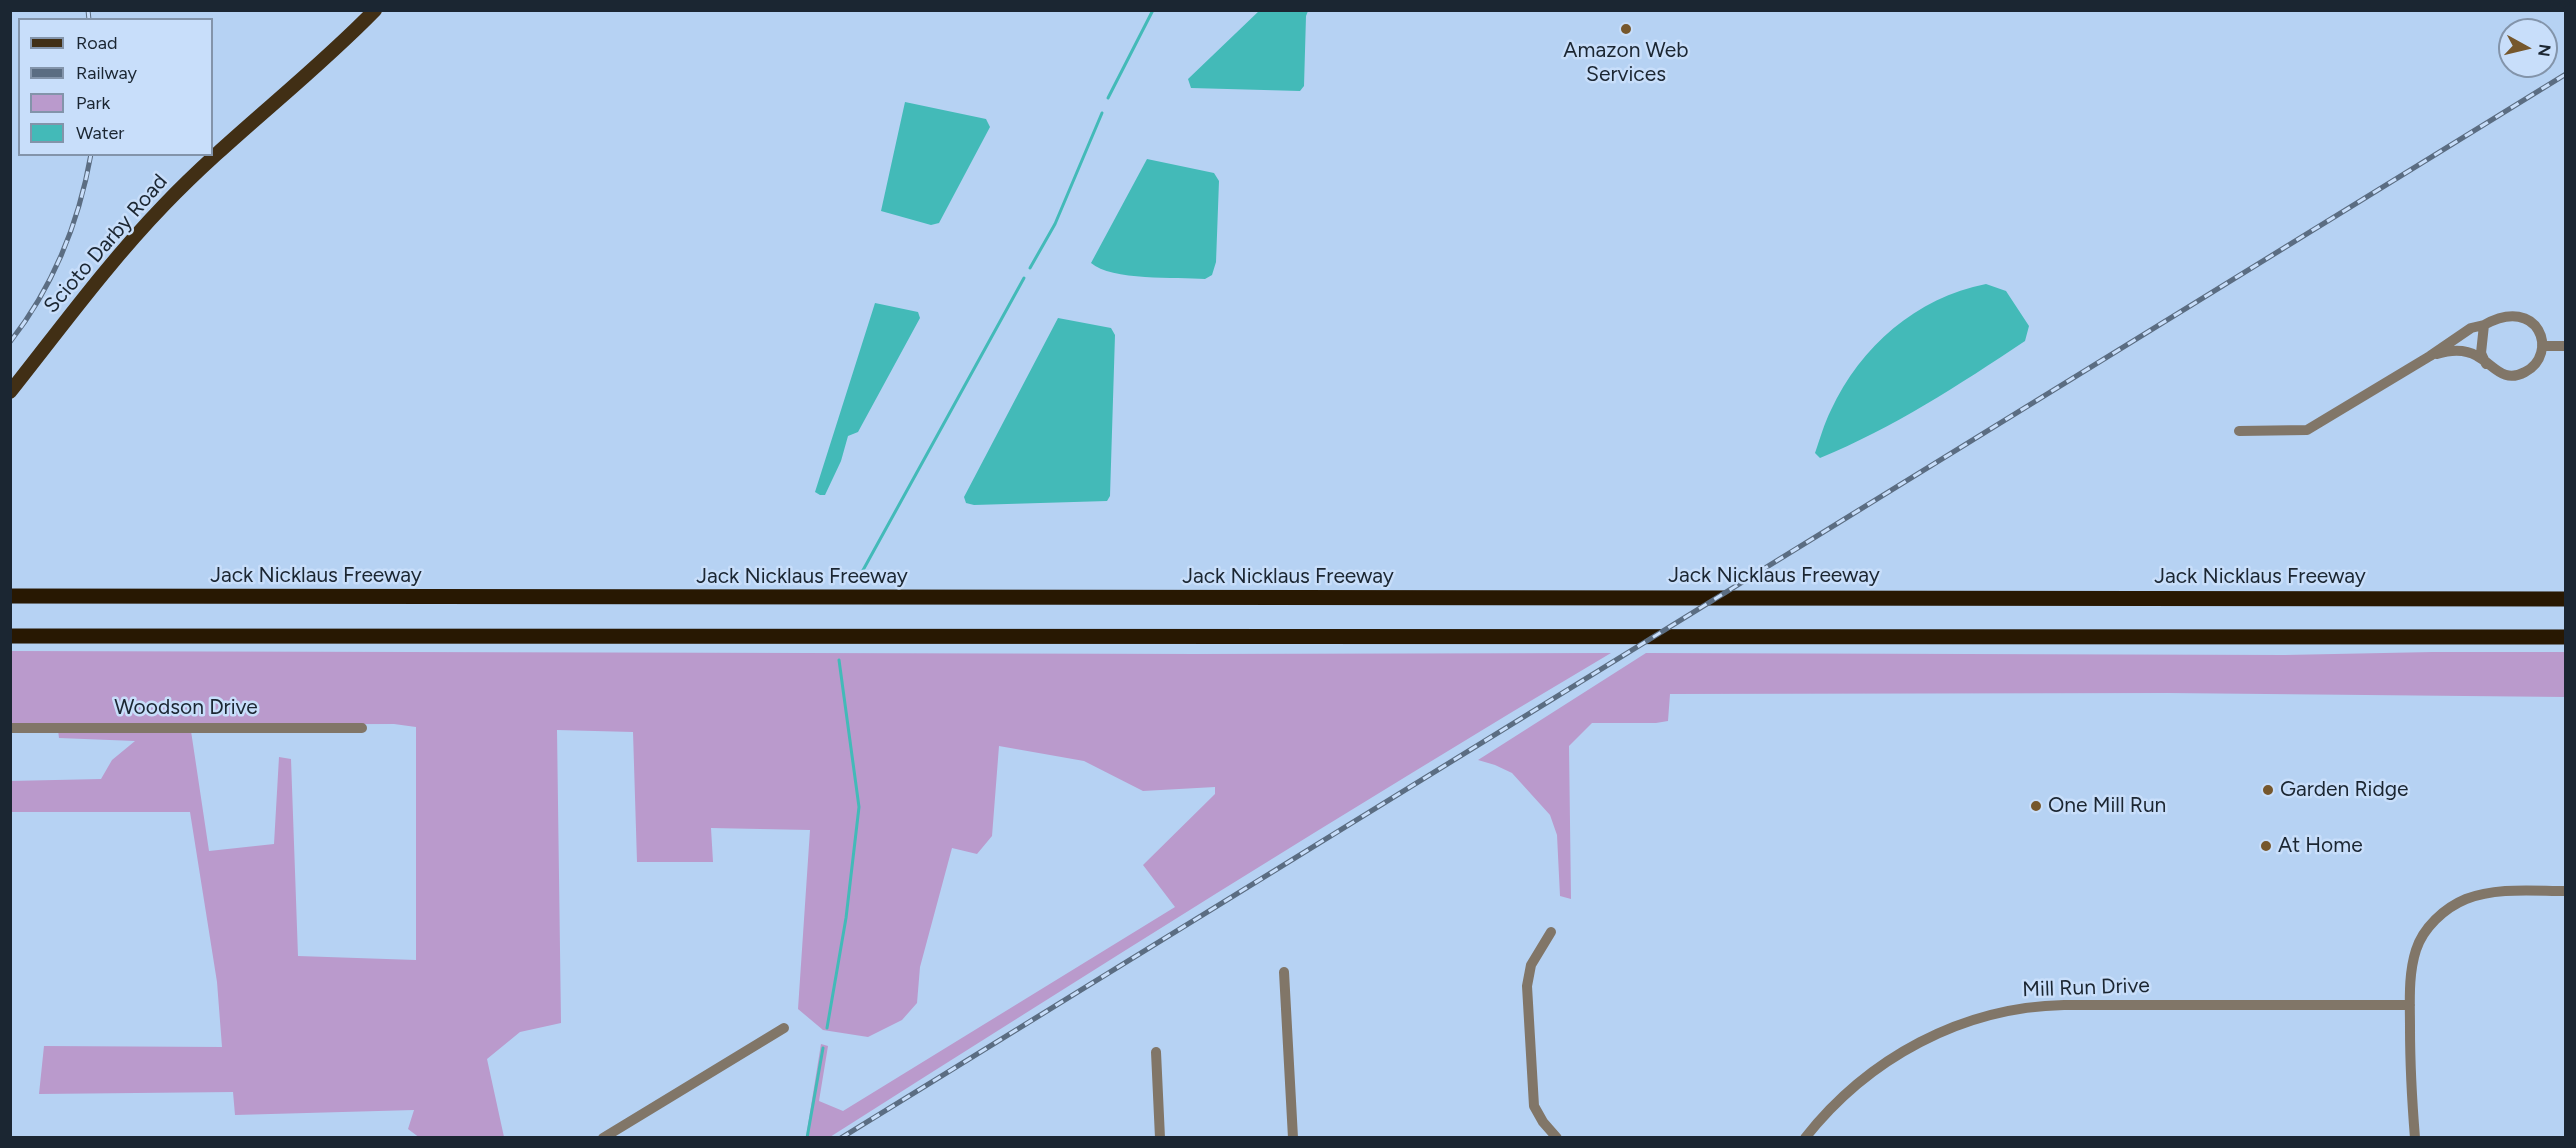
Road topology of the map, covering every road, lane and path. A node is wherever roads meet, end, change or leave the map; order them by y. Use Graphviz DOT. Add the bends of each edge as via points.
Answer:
graph roads {
  1 [pos="375,10"];
  2 [pos="2484,325"];
  3 [pos="2542,346"];
  4 [pos="2565,346"];
  5 [pos="2430,356"];
  6 [pos="2486,364"];
  7 [pos="10,392"];
  8 [pos="2240,431"];
  9 [pos="10,596"];
  10 [pos="2565,599"];
  11 [pos="10,636"];
  12 [pos="2565,637"];
  13 [pos="10,728"];
  14 [pos="362,728"];
  15 [pos="2565,891"];
  16 [pos="1551,932"];
  17 [pos="1284,972"];
  18 [pos="2410,1005"];
  19 [pos="784,1028"];
  20 [pos="1155,1052"];
  21 [pos="603,1137"];
  22 [pos="1160,1137"];
  23 [pos="1293,1137"];
  24 [pos="1557,1137"];
  25 [pos="1805,1137"];
  26 [pos="2415,1137"];
  1 -- 7 [label="main road, Scioto Darby Road" via="332,54 164,205"];
  2 -- 3 [label="street" via="2502,316 2522,316 2537,328"];
  2 -- 5 [label="street" via="2471,328"];
  2 -- 6 [label="street" via="2481,352"];
  3 -- 4 [label="street"];
  3 -- 6 [label="street" via="2536,364 2520,375 2502,375"];
  5 -- 6 [label="street" via="2449,350 2468,352"];
  5 -- 8 [label="street" via="2307,430"];
  9 -- 10 [label="highway, Jack Nicklaus Freeway"];
  11 -- 12 [label="highway"];
  13 -- 14 [label="street, Woodson Drive"];
  15 -- 18 [label="street" via="2490,892 2446,910 2429,926 2416,948 2410,972"];
  16 -- 24 [label="street" via="1531,965 1527,986 1534,1106"];
  17 -- 23 [label="street"];
  18 -- 25 [label="street, Mill Run Drive" via="2053,1006 1998,1013 1941,1032 1881,1064 1821,1117"];
  18 -- 26 [label="street"];
  19 -- 21 [label="street"];
  20 -- 22 [label="street"];
}
